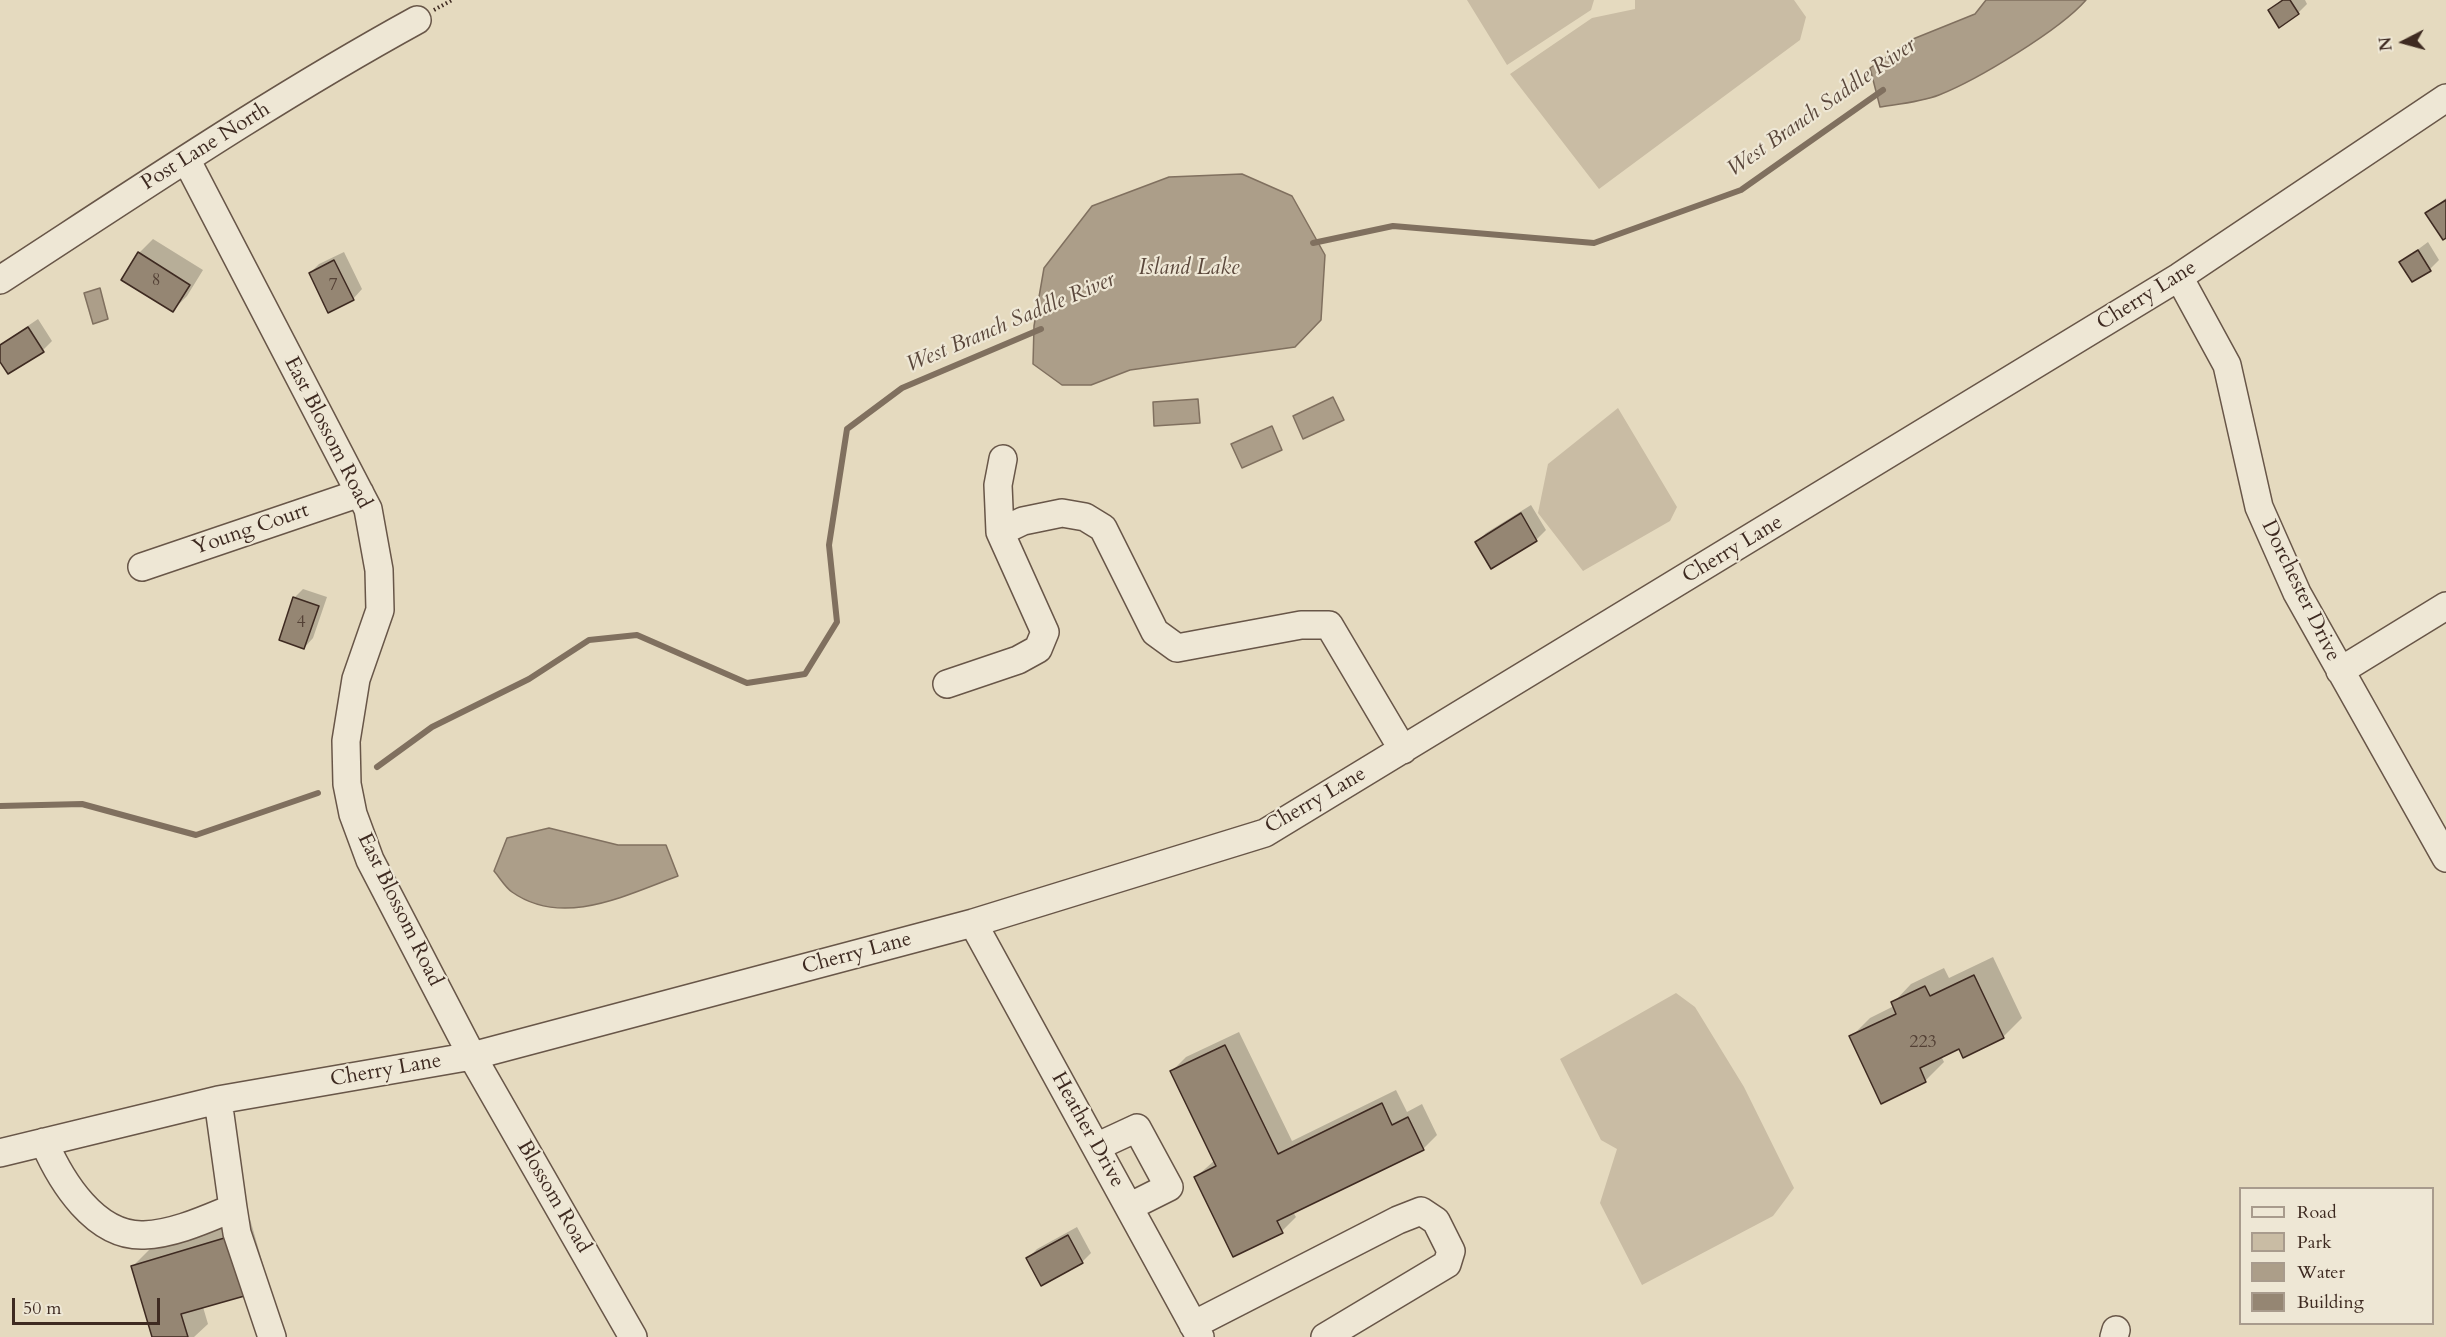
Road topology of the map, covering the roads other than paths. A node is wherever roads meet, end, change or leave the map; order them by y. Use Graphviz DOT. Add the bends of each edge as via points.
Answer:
graph roads {
  1 [pos="417,20"];
  2 [pos="2446,98"];
  3 [pos="186,159"];
  4 [pos="2179,277"];
  5 [pos="0,280"];
  6 [pos="1003,459"];
  7 [pos="360,493"];
  8 [pos="1000,532"];
  9 [pos="142,567"];
  10 [pos="2446,606"];
  11 [pos="2340,671"];
  12 [pos="947,684"];
  13 [pos="1403,750"];
  14 [pos="2446,858"];
  15 [pos="973,923"];
  16 [pos="472,1056"];
  17 [pos="218,1100"];
  18 [pos="44,1142"];
  19 [pos="1096,1147"];
  20 [pos="0,1153"];
  21 [pos="1128,1207"];
  22 [pos="233,1208"];
  23 [pos="1196,1331"];
  24 [pos="272,1337"];
  25 [pos="633,1337"];
  26 [pos="1325,1337"];
  1 -- 3 [label="street, Post Lane North"];
  2 -- 4 [label="street, Cherry Lane"];
  3 -- 5 [label="street, Post Lane North"];
  3 -- 7 [label="street, East Blossom Road"];
  4 -- 11 [label="street, Dorchester Drive" via="2227,365 2259,507 2297,593"];
  4 -- 13 [label="street, Cherry Lane"];
  6 -- 8 [label="street" via="998,485"];
  7 -- 9 [label="street, Young Court"];
  7 -- 16 [label="street, East Blossom Road" via="368,509 379,570 380,610 356,679 346,741 349,794 370,860"];
  8 -- 12 [label="street" via="1045,632 1038,649 1018,660"];
  8 -- 13 [label="street" via="1023,521 1062,513 1085,517 1103,528 1155,632 1177,648 1301,625 1329,625"];
  10 -- 11 [label="street"];
  11 -- 14 [label="street, Dorchester Drive"];
  13 -- 15 [label="street, Cherry Lane" via="1265,833"];
  15 -- 16 [label="street, Cherry Lane"];
  15 -- 19 [label="street, Heather Drive"];
  16 -- 17 [label="street, Cherry Lane"];
  16 -- 25 [label="street, Blossom Road"];
  17 -- 18 [label="street, Cherry Lane"];
  17 -- 22 [label="street"];
  18 -- 20 [label="street, Cherry Lane"];
  18 -- 22 [label="street" via="68,1187 92,1213 120,1231 156,1233"];
  19 -- 21 [label="street, Heather Drive"];
  19 -- 21 [label="street" via="1137,1128 1169,1187"];
  21 -- 23 [label="street, Heather Drive"];
  22 -- 24 [label="street" via="237,1233"];
  23 -- 26 [label="street" via="1398,1220 1421,1211 1436,1221 1451,1251 1447,1264"];
}
